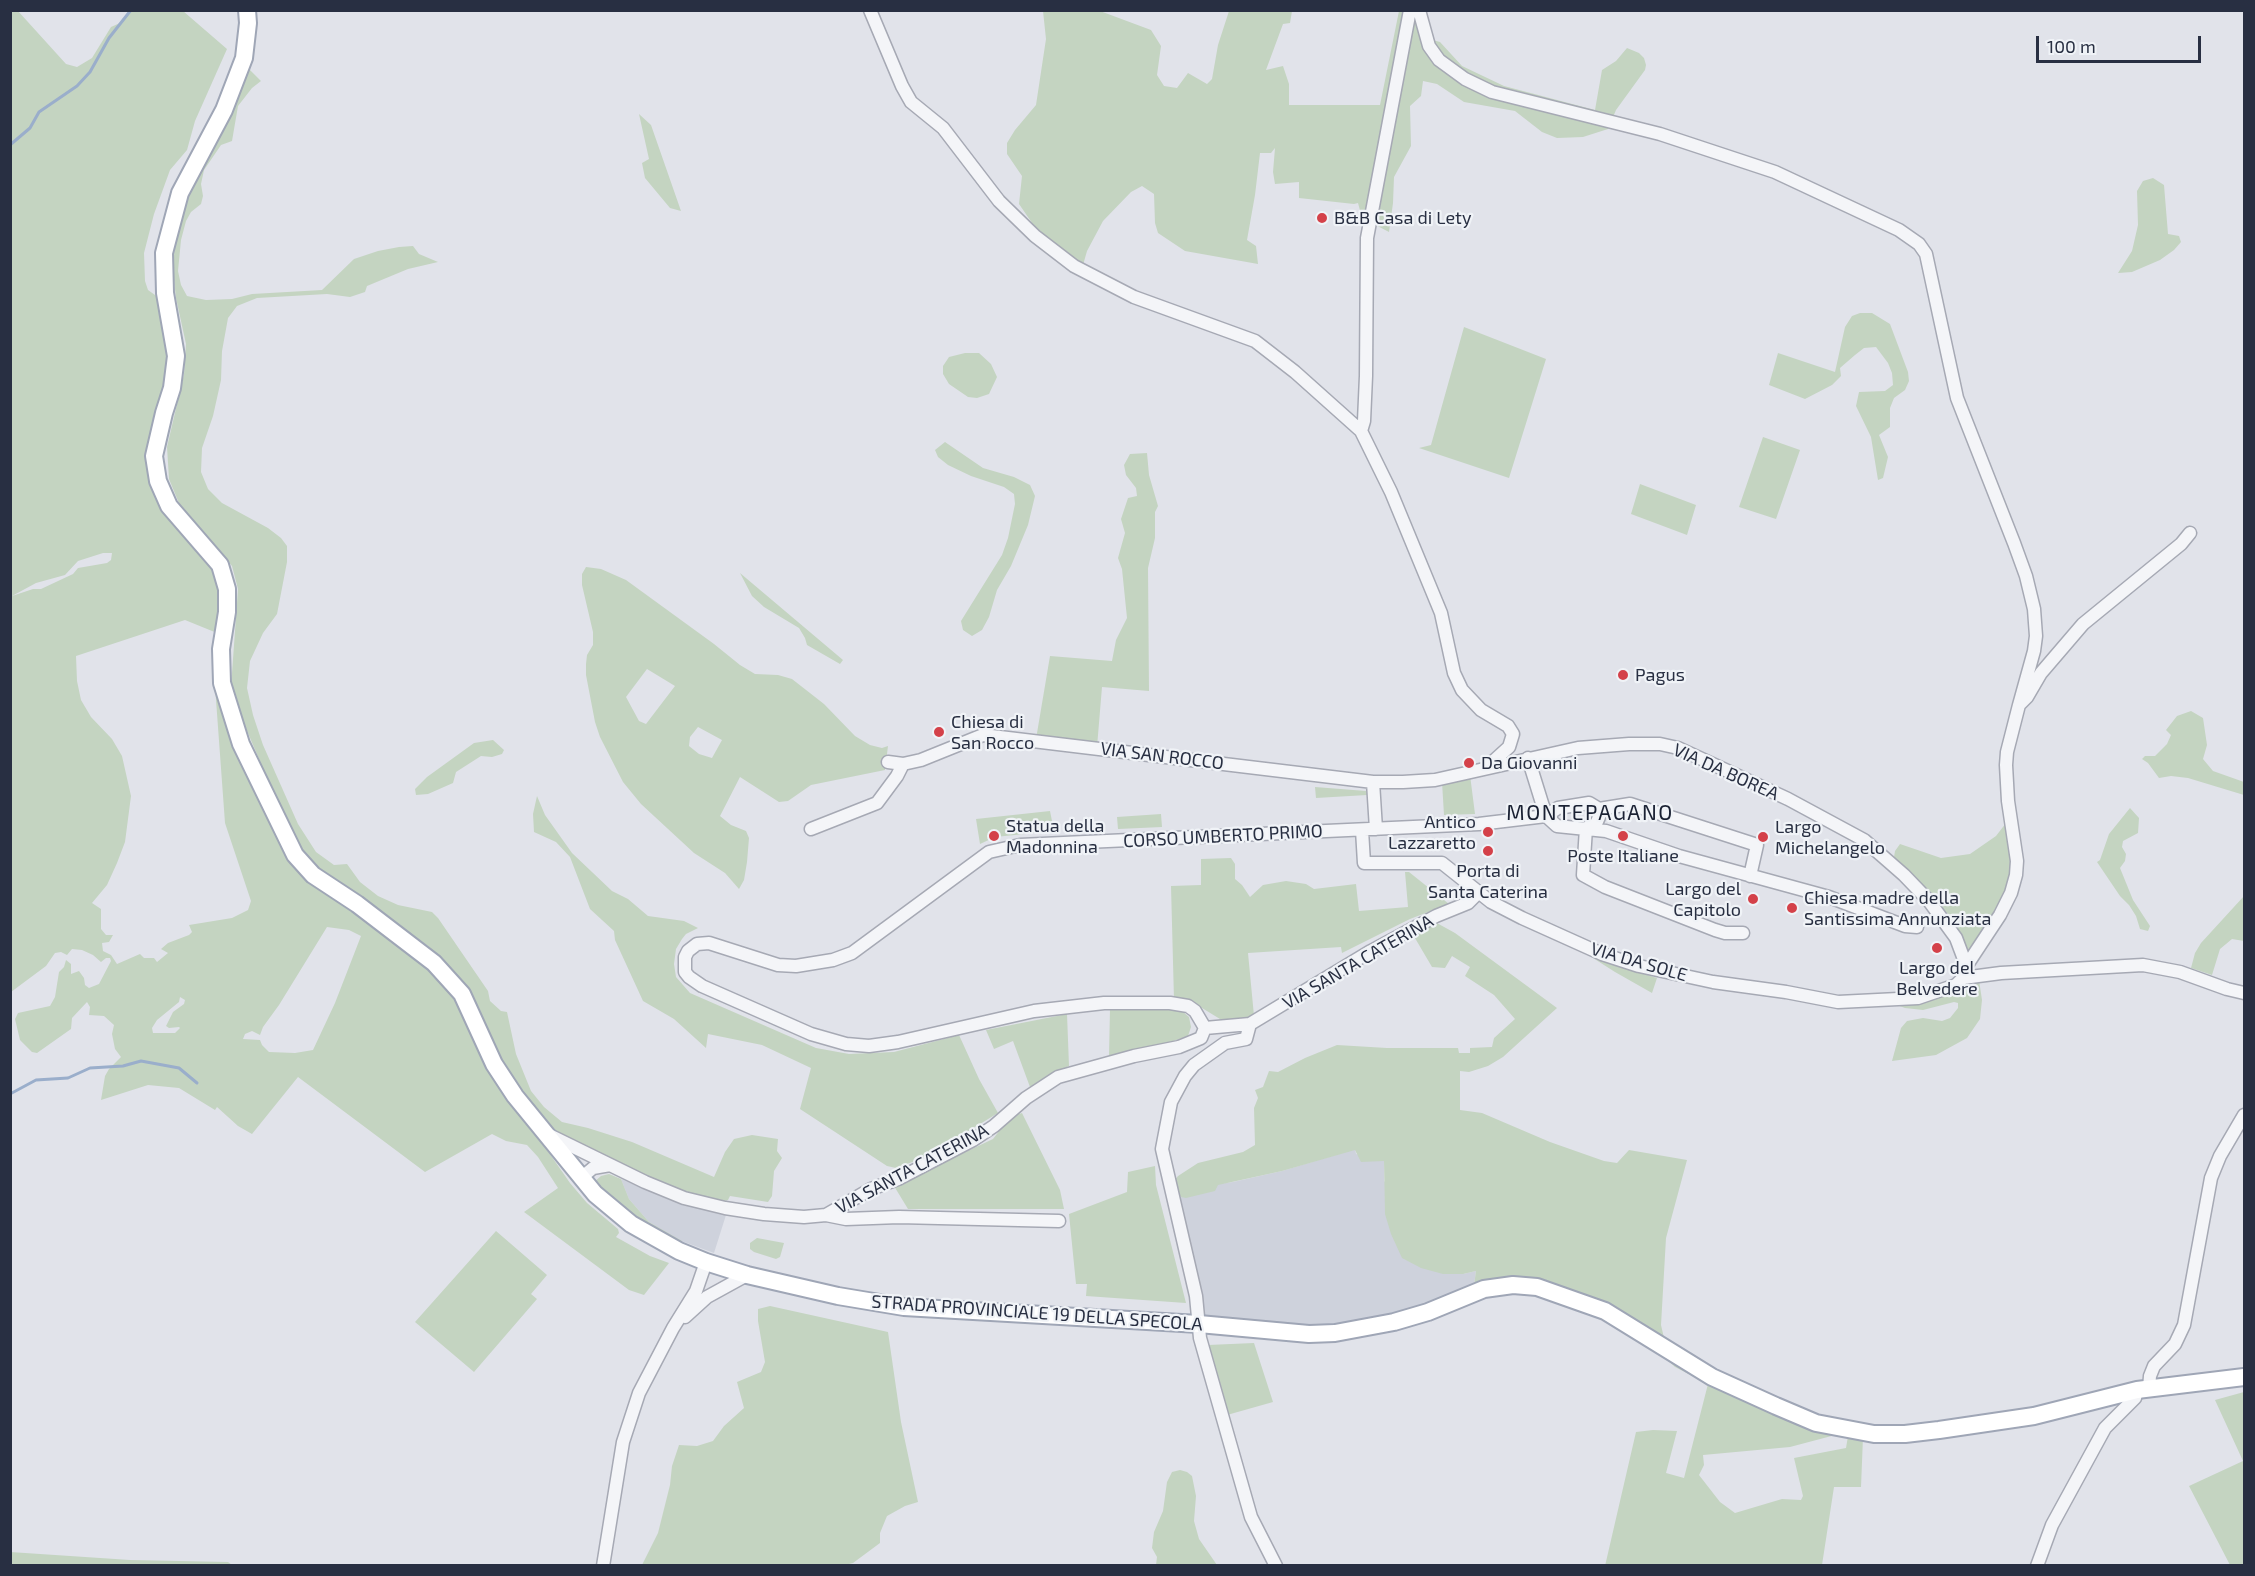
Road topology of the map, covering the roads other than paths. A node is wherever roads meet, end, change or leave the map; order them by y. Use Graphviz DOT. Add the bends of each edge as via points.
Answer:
graph roads {
  1 [pos="247,10"];
  2 [pos="870,10"];
  3 [pos="1410,10"];
  4 [pos="1419,10"];
  5 [pos="1361,431"];
  6 [pos="2190,533"];
  7 [pos="2019,705"];
  8 [pos="1528,758"];
  9 [pos="888,762"];
  10 [pos="903,764"];
  11 [pos="1486,767"];
  12 [pos="1441,779"];
  13 [pos="1373,782"];
  14 [pos="1599,809"];
  15 [pos="1546,816"];
  16 [pos="811,829"];
  17 [pos="1376,829"];
  18 [pos="1362,830"];
  19 [pos="1586,830"];
  20 [pos="1750,876"];
  21 [pos="1479,892"];
  22 [pos="1917,927"];
  23 [pos="1743,933"];
  24 [pos="1964,973"];
  25 [pos="2244,993"];
  26 [pos="1250,1024"];
  27 [pos="1205,1028"];
  28 [pos="2244,1115"];
  29 [pos="545,1133"];
  30 [pos="612,1166"];
  31 [pos="577,1173"];
  32 [pos="826,1215"];
  33 [pos="1059,1221"];
  34 [pos="706,1263"];
  35 [pos="747,1275"];
  36 [pos="1199,1324"];
  37 [pos="673,1328"];
  38 [pos="2244,1377"];
  39 [pos="2143,1389"];
  40 [pos="603,1566"];
  41 [pos="1276,1566"];
  42 [pos="2037,1566"];
  1 -- 29 [label="main road, STRADA PROVINCIALE 19 DELLA SPECOLA" via="243,58 224,110 180,193 164,253 165,293 176,356 154,456 158,481 169,506 219,564 227,589 222,683 241,744 289,844 313,875 434,963 462,994 494,1064"];
  2 -- 5 [label="street" via="911,102 943,128 999,201 1035,236 1074,266 1125,293 1255,342"];
  3 -- 5 [label="street" via="1367,238 1366,376"];
  4 -- 7 [label="street" via="1429,46 1438,60 1492,92 1660,134 1775,172 1899,230 1919,244 1926,254 1957,398 2014,543 2034,609 2034,651"];
  5 -- 11 [label="street" via="1441,613 1454,673 1462,690 1513,734 1509,747"];
  6 -- 7 [label="street" via="2084,624"];
  7 -- 24 [label="street" via="2006,765 2016,875 2000,915"];
  8 -- 11 [label="street, VIA DA BOREA"];
  8 -- 15 [label="street"];
  8 -- 24 [label="street, VIA DA BOREA" via="1578,748 1660,744 1678,747 1788,799 1864,840 1904,874 1959,943"];
  9 -- 10 [label="street, VIA SAN ROCCO"];
  10 -- 13 [label="street, VIA SAN ROCCO" via="983,735"];
  10 -- 16 [label="street" via="877,803"];
  11 -- 12 [label="street, VIA DA BOREA"];
  12 -- 13 [label="street, VIA SAN ROCCO"];
  13 -- 17 [label="street"];
  14 -- 15 [label="street" via="1589,803 1578,804 1558,808"];
  14 -- 19 [label="street" via="1596,824"];
  14 -- 20 [label="street" via="1630,804 1758,845"];
  15 -- 17 [label="street, CORSO UMBERTO PRIMO"];
  15 -- 19 [label="street" via="1557,826"];
  17 -- 18 [label="street, CORSO UMBERTO PRIMO"];
  18 -- 21 [label="street, VIA DA SOLE" via="1365,862 1442,863"];
  18 -- 27 [label="street, CORSO UMBERTO PRIMO" via="1020,845 989,852 861,947 833,960 778,965 709,943 697,944 685,957 686,972 702,986 811,1034 846,1044 898,1042 1035,1011 1104,1003 1188,1006"];
  19 -- 20 [label="street" via="1606,831"];
  19 -- 23 [label="street" via="1583,875 1725,933"];
  20 -- 22 [label="street"];
  21 -- 24 [label="street, VIA DA SOLE" via="1522,918 1602,954 1713,982 1847,1001 1918,998 1956,985"];
  21 -- 26 [label="street, VIA SANTA CATERINA" via="1468,903 1377,948"];
  24 -- 25 [label="street" via="2143,965 2180,972"];
  26 -- 27 [label="street, VIA SANTA CATERINA"];
  26 -- 36 [label="street" via="1246,1040 1225,1043 1185,1076 1171,1102 1165,1127 1162,1149"];
  27 -- 32 [label="street, VIA SANTA CATERINA" via="1201,1038 1179,1047 1058,1077 973,1140"];
  28 -- 39 [label="street" via="2211,1178 2184,1325 2175,1344 2154,1366"];
  29 -- 30 [label="street, VIA SANTA CATERINA"];
  29 -- 31 [label="main road, STRADA PROVINCIALE 19 DELLA SPECOLA"];
  30 -- 31 [label="street, VIA SANTA CATERINA" via="581,1159 575,1162"];
  30 -- 32 [label="street, VIA SANTA CATERINA" via="684,1198 725,1208 784,1216"];
  31 -- 34 [label="main road, STRADA PROVINCIALE 19 DELLA SPECOLA" via="609,1208 631,1224"];
  32 -- 33 [label="street" via="846,1219"];
  34 -- 35 [label="main road, STRADA PROVINCIALE 19 DELLA SPECOLA"];
  34 -- 37 [label="street" via="696,1291"];
  35 -- 36 [label="main road, STRADA PROVINCIALE 19 DELLA SPECOLA" via="904,1307"];
  35 -- 37 [label="street" via="707,1297"];
  36 -- 39 [label="main road, STRADA PROVINCIALE 19 DELLA SPECOLA" via="1335,1333 1428,1312 1484,1289 1537,1287 1605,1311 1712,1377 1767,1402 1816,1423 1874,1434 1905,1434 2034,1416"];
  36 -- 41 [label="street" via="1251,1517"];
  37 -- 40 [label="street" via="639,1393 623,1442"];
  38 -- 39 [label="main road, STRADA PROVINCIALE 19 DELLA SPECOLA"];
  39 -- 42 [label="street" via="2105,1428 2052,1525"];
}
